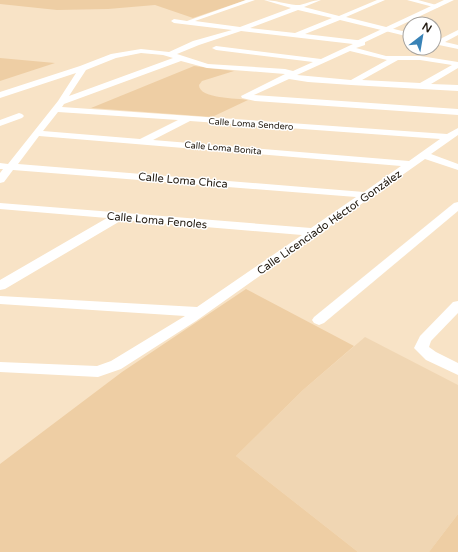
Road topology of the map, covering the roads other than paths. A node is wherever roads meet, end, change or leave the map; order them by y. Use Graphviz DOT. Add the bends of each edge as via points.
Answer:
graph roads {
  1 [pos="252,0"];
  2 [pos="267,0"];
  3 [pos="318,0"];
  4 [pos="382,0"];
  5 [pos="410,0"];
  6 [pos="450,0"];
  7 [pos="437,6"];
  8 [pos="297,8"];
  9 [pos="339,18"];
  10 [pos="174,21"];
  11 [pos="186,22"];
  12 [pos="240,29"];
  13 [pos="386,29"];
  14 [pos="458,32"];
  15 [pos="402,33"];
  16 [pos="295,35"];
  17 [pos="442,40"];
  18 [pos="442,44"];
  19 [pos="356,45"];
  20 [pos="458,47"];
  21 [pos="216,48"];
  22 [pos="169,55"];
  23 [pos="413,56"];
  24 [pos="181,58"];
  25 [pos="397,58"];
  26 [pos="409,58"];
  27 [pos="321,61"];
  28 [pos="458,64"];
  29 [pos="83,68"];
  30 [pos="289,75"];
  31 [pos="351,83"];
  32 [pos="420,87"];
  33 [pos="458,88"];
  34 [pos="0,95"];
  35 [pos="61,102"];
  36 [pos="54,109"];
  37 [pos="458,112"];
  38 [pos="19,116"];
  39 [pos="186,120"];
  40 [pos="0,123"];
  41 [pos="37,133"];
  42 [pos="453,134"];
  43 [pos="143,141"];
  44 [pos="423,155"];
  45 [pos="410,164"];
  46 [pos="5,166"];
  47 [pos="458,167"];
  48 [pos="0,180"];
  49 [pos="366,195"];
  50 [pos="458,205"];
  51 [pos="0,206"];
  52 [pos="118,217"];
  53 [pos="314,232"];
  54 [pos="0,286"];
  55 [pos="0,300"];
  56 [pos="458,305"];
  57 [pos="199,312"];
  58 [pos="319,320"];
  59 [pos="0,367"];
  60 [pos="458,370"];
  1 -- 11 [label="street"];
  2 -- 8 [label="street"];
  3 -- 8 [label="street"];
  4 -- 9 [label="street"];
  5 -- 7 [label="street"];
  6 -- 7 [label="street"];
  7 -- 13 [label="street"];
  8 -- 9 [label="street"];
  8 -- 12 [label="street"];
  9 -- 13 [label="street"];
  9 -- 16 [label="street"];
  10 -- 11 [label="street"];
  11 -- 12 [label="street"];
  12 -- 16 [label="street"];
  12 -- 22 [label="street"];
  13 -- 15 [label="street"];
  13 -- 19 [label="street"];
  14 -- 17 [label="street"];
  16 -- 19 [label="street"];
  18 -- 20 [label="street"];
  19 -- 25 [label="street" via="386,58"];
  19 -- 27 [label="street"];
  21 -- 27 [label="street"];
  22 -- 24 [label="street"];
  22 -- 29 [label="street" via="151,51 124,53"];
  23 -- 26 [label="street"];
  24 -- 30 [label="street" via="208,66 285,72"];
  24 -- 35 [label="street"];
  25 -- 26 [label="street"];
  25 -- 31 [label="street"];
  26 -- 28 [label="street"];
  27 -- 30 [label="street"];
  28 -- 32 [label="street"];
  29 -- 34 [label="street"];
  29 -- 35 [label="street"];
  30 -- 31 [label="street" via="308,80"];
  30 -- 37 [label="street" via="245,95"];
  31 -- 32 [label="street"];
  32 -- 33 [label="street"];
  35 -- 36 [label="street"];
  36 -- 39 [label="street, Calle Loma Sendero"];
  36 -- 41 [label="street"];
  38 -- 40 [label="street"];
  39 -- 42 [label="street, Calle Loma Sendero"];
  39 -- 43 [label="street"];
  41 -- 43 [label="street, Calle Loma Bonita"];
  41 -- 46 [label="street"];
  42 -- 44 [label="street, Calle Licenciado Héctor González"];
  43 -- 45 [label="street, Calle Loma Bonita"];
  44 -- 45 [label="street, Calle Licenciado Héctor González"];
  44 -- 47 [label="street"];
  45 -- 49 [label="street, Calle Licenciado Héctor González"];
  46 -- 48 [label="street"];
  46 -- 49 [label="street, Calle Loma Chica"];
  49 -- 53 [label="street, Calle Licenciado Héctor González"];
  50 -- 58 [label="street"];
  51 -- 52 [label="street, Calle Loma Fenoles"];
  52 -- 53 [label="street, Calle Loma Fenoles"];
  52 -- 54 [label="street"];
  53 -- 57 [label="street, Calle Licenciado Héctor González"];
  55 -- 57 [label="street"];
  56 -- 60 [label="street" via="425,339 421,348"];
  57 -- 59 [label="street, Calle Licenciado Héctor González" via="116,365 98,372"];
}
